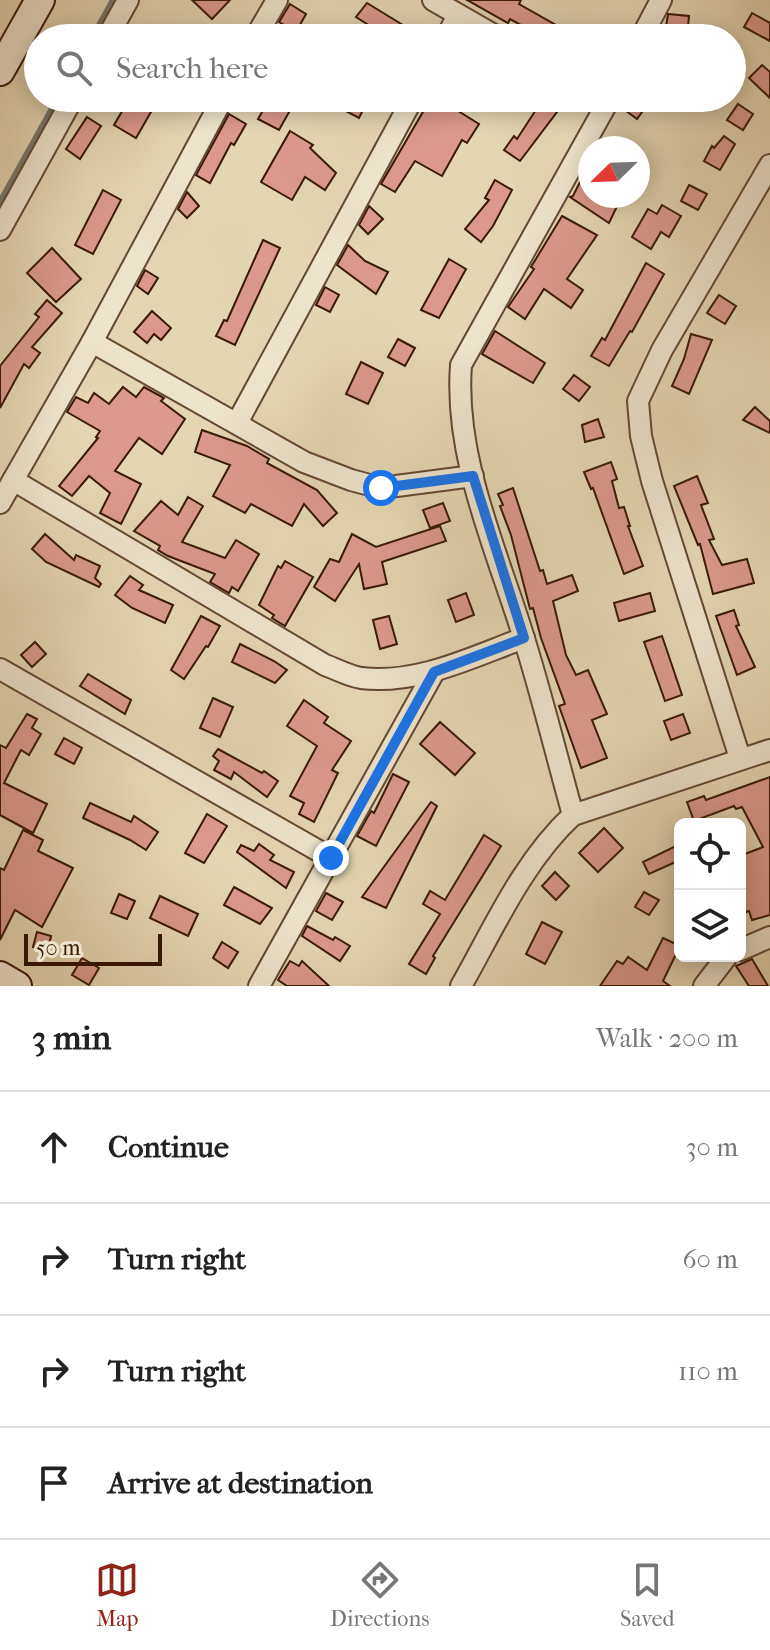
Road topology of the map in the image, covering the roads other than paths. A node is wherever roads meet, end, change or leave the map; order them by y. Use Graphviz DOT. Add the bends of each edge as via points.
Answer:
graph roads {
  1 [pos="40,0"];
  2 [pos="128,0"];
  3 [pos="277,0"];
  4 [pos="433,0"];
  5 [pos="661,0"];
  6 [pos="458,15"];
  7 [pos="26,24"];
  8 [pos="115,24"];
  9 [pos="263,24"];
  10 [pos="453,24"];
  11 [pos="474,24"];
  12 [pos="648,24"];
  13 [pos="24,28"];
  14 [pos="0,71"];
  15 [pos="65,112"];
  16 [pos="215,112"];
  17 [pos="405,112"];
  18 [pos="601,112"];
  19 [pos="767,176"];
  20 [pos="0,230"];
  21 [pos="92,342"];
  22 [pos="237,423"];
  23 [pos="473,476"];
  24 [pos="13,480"];
  25 [pos="0,503"];
  26 [pos="524,638"];
  27 [pos="0,669"];
  28 [pos="434,672"];
  29 [pos="770,750"];
  30 [pos="740,758"];
  31 [pos="573,815"];
  32 [pos="331,858"];
  33 [pos="770,937"];
  34 [pos="746,947"];
  35 [pos="722,962"];
  36 [pos="0,976"];
  37 [pos="17,986"];
  38 [pos="259,986"];
  39 [pos="461,986"];
  40 [pos="704,986"];
  1 -- 7 [label="street"];
  2 -- 8 [label="street"];
  3 -- 9 [label="street"];
  4 -- 6 [label="street"];
  5 -- 12 [label="street"];
  6 -- 10 [label="street"];
  6 -- 11 [label="street"];
  13 -- 14 [label="street"];
  15 -- 20 [label="street"];
  16 -- 21 [label="street"];
  17 -- 22 [label="street"];
  18 -- 23 [label="street" via="461,365 461,423"];
  19 -- 30 [label="street" via="662,350 638,401 652,481"];
  21 -- 22 [label="street"];
  21 -- 24 [label="street"];
  22 -- 23 [label="street" via="304,462 381,488"];
  23 -- 26 [label="street"];
  24 -- 25 [label="street"];
  24 -- 28 [label="street" via="325,665 357,677 388,679"];
  26 -- 28 [label="street"];
  26 -- 31 [label="street"];
  27 -- 32 [label="street"];
  28 -- 32 [label="street"];
  29 -- 30 [label="street"];
  30 -- 31 [label="street"];
  31 -- 39 [label="street" via="531,864"];
  32 -- 38 [label="street"];
  33 -- 34 [label="street"];
  35 -- 40 [label="street"];
  36 -- 37 [label="street"];
}
